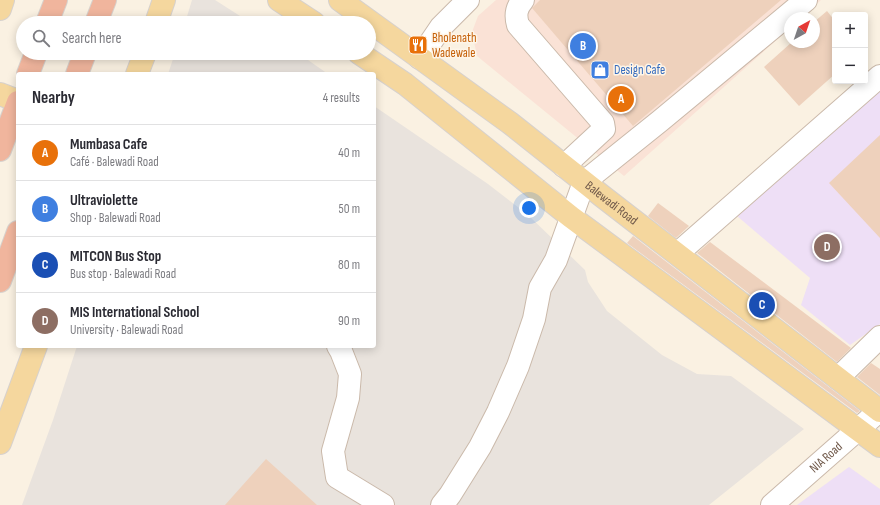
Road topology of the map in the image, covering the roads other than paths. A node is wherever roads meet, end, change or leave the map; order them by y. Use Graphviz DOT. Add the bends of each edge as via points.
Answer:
graph roads {
  1 [pos="3,0"];
  2 [pos="56,0"];
  3 [pos="105,0"];
  4 [pos="164,0"];
  5 [pos="279,0"];
  6 [pos="340,0"];
  7 [pos="468,0"];
  8 [pos="523,0"];
  9 [pos="806,0"];
  10 [pos="0,9"];
  11 [pos="50,16"];
  12 [pos="99,16"];
  13 [pos="158,16"];
  14 [pos="303,16"];
  15 [pos="362,16"];
  16 [pos="376,26"];
  17 [pos="420,58"];
  18 [pos="33,60"];
  19 [pos="82,60"];
  20 [pos="142,60"];
  21 [pos="369,60"];
  22 [pos="29,72"];
  23 [pos="78,72"];
  24 [pos="138,72"];
  25 [pos="880,76"];
  26 [pos="0,94"];
  27 [pos="16,100"];
  28 [pos="16,106"];
  29 [pos="0,150"];
  30 [pos="564,166"];
  31 [pos="584,182"];
  32 [pos="571,217"];
  33 [pos="16,237"];
  34 [pos="678,253"];
  35 [pos="0,280"];
  36 [pos="880,337"];
  37 [pos="35,348"];
  38 [pos="339,348"];
  39 [pos="838,378"];
  40 [pos="880,411"];
  41 [pos="873,438"];
  42 [pos="0,443"];
  43 [pos="383,505"];
  44 [pos="442,505"];
  45 [pos="772,505"];
  1 -- 10 [label="main road"];
  2 -- 11 [label="highway"];
  3 -- 12 [label="highway"];
  4 -- 13 [label="main road"];
  5 -- 14 [label="main road"];
  6 -- 15 [label="main road, Balewadi Road"];
  7 -- 17 [label="street" via="441,27"];
  8 -- 30 [label="street" via="517,9 518,25 603,123 604,129"];
  9 -- 31 [label="street"];
  16 -- 17 [label="main road, Balewadi Road"];
  17 -- 30 [label="main road, Balewadi Road"];
  18 -- 22 [label="highway"];
  19 -- 23 [label="highway"];
  20 -- 24 [label="main road"];
  21 -- 32 [label="main road" via="405,84"];
  25 -- 34 [label="street"];
  26 -- 27 [label="main road"];
  28 -- 29 [label="highway"];
  30 -- 31 [label="main road, Balewadi Road"];
  31 -- 32 [label="street"];
  31 -- 34 [label="main road, Balewadi Road"];
  32 -- 41 [label="main road"];
  32 -- 44 [label="street" via="556,260 540,288 534,319 518,366 498,412 480,447"];
  33 -- 35 [label="highway"];
  34 -- 39 [label="main road, Balewadi Road"];
  36 -- 39 [label="street"];
  37 -- 42 [label="main road"];
  38 -- 43 [label="street" via="350,374 348,398 333,451 337,477"];
  39 -- 40 [label="main road, Balewadi Road"];
  40 -- 41 [label="street, NIA Road"];
  41 -- 45 [label="street, NIA Road"];
}
